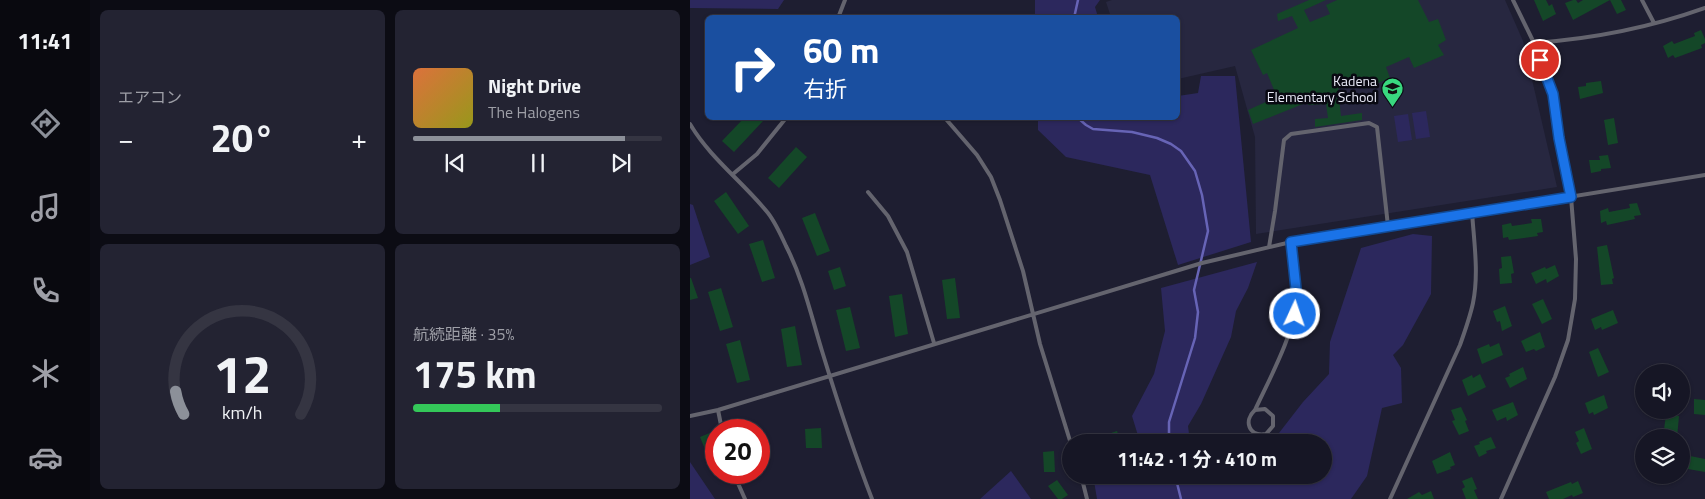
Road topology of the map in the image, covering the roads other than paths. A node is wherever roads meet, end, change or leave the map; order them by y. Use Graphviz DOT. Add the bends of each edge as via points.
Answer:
graph roads {
  1 [pos="846,0"];
  2 [pos="1513,0"];
  3 [pos="1642,0"];
  4 [pos="1705,8"];
  5 [pos="839,15"];
  6 [pos="1654,23"];
  7 [pos="1534,43"];
  8 [pos="784,120"];
  9 [pos="947,120"];
  10 [pos="690,124"];
  11 [pos="733,174"];
  12 [pos="1705,175"];
  13 [pos="868,192"];
  14 [pos="1571,197"];
  15 [pos="1472,212"];
  16 [pos="1388,226"];
  17 [pos="1291,242"];
  18 [pos="1269,247"];
  19 [pos="1034,315"];
  20 [pos="934,344"];
  21 [pos="830,375"];
  22 [pos="718,410"];
  23 [pos="1255,410"];
  24 [pos="690,416"];
  25 [pos="720,419"];
  26 [pos="1068,434"];
  27 [pos="739,484"];
  28 [pos="1083,484"];
  29 [pos="745,499"];
  30 [pos="872,499"];
  31 [pos="1087,499"];
  32 [pos="1390,499"];
  33 [pos="1501,499"];
  1 -- 5 [label="lane"];
  2 -- 7 [label="lane"];
  3 -- 6 [label="lane"];
  4 -- 6 [label="lane"];
  6 -- 7 [label="lane" via="1617,33"];
  7 -- 14 [label="lane" via="1553,94"];
  8 -- 11 [label="lane" via="757,154"];
  9 -- 19 [label="lane" via="991,177 1023,271"];
  10 -- 11 [label="lane" via="703,143"];
  11 -- 21 [label="lane" via="769,214 786,246 799,274"];
  12 -- 14 [label="lane"];
  13 -- 20 [label="lane" via="888,216 907,252"];
  14 -- 15 [label="lane"];
  14 -- 33 [label="lane" via="1576,259 1575,299 1568,340"];
  15 -- 16 [label="lane"];
  15 -- 32 [label="lane" via="1476,269 1474,302 1460,345"];
  16 -- 17 [label="lane"];
  16 -- 18 [label="lane" via="1377,127 1369,123 1291,134 1284,140"];
  17 -- 18 [label="lane"];
  17 -- 23 [label="lane" via="1297,298 1295,314"];
  18 -- 19 [label="lane" via="1202,263"];
  19 -- 20 [label="lane"];
  19 -- 26 [label="lane"];
  20 -- 21 [label="lane"];
  21 -- 22 [label="lane"];
  21 -- 30 [label="lane"];
  22 -- 24 [label="lane"];
  22 -- 25 [label="lane"];
  23 -- 23 [label="lane" via="1250,414 1249,427 1257,434 1266,434 1273,426 1273,416 1265,409"];
  27 -- 29 [label="lane"];
  28 -- 31 [label="lane"];
}
